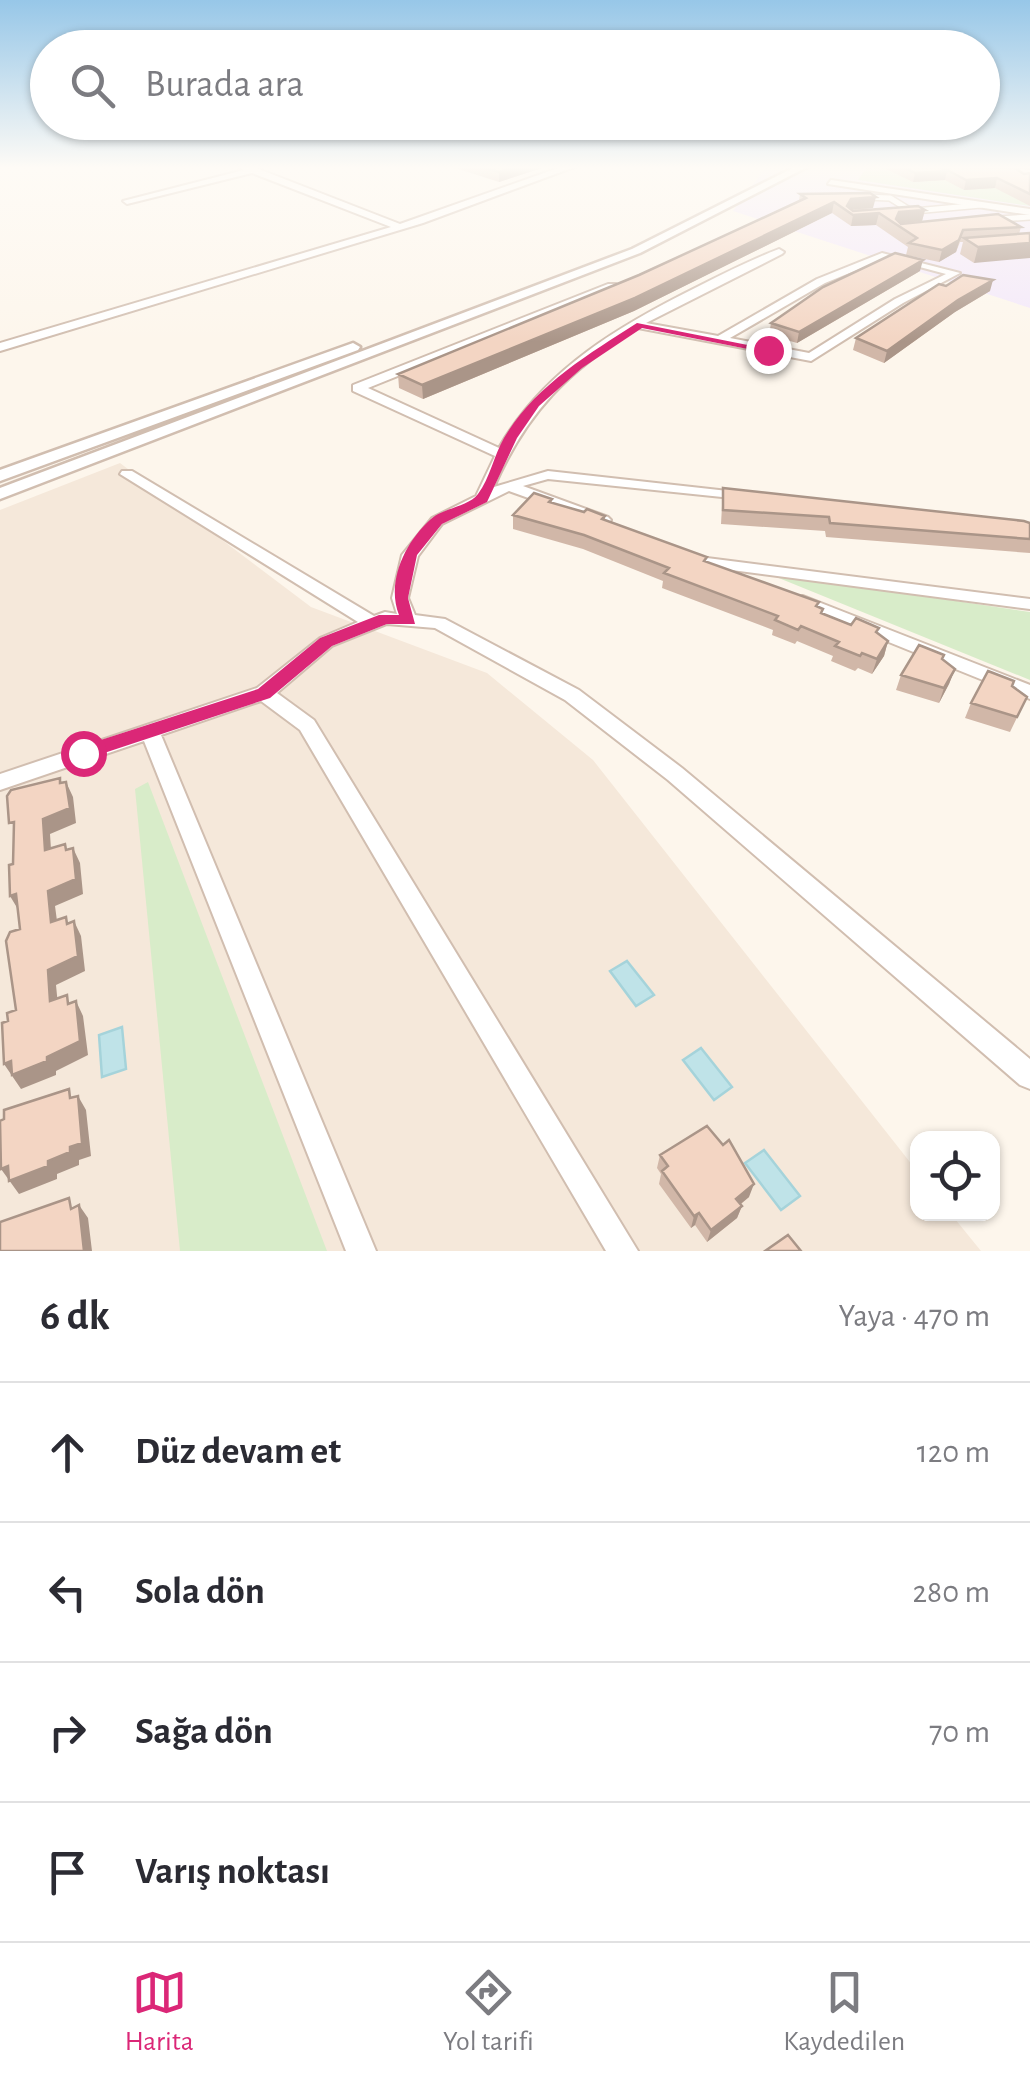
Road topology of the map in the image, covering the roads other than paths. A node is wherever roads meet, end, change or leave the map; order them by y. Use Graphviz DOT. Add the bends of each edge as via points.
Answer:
graph roads {
  1 [pos="393,224"];
  2 [pos="408,224"];
  3 [pos="670,224"];
  4 [pos="690,224"];
  5 [pos="400,227"];
  6 [pos="779,252"];
  7 [pos="632,278"];
  8 [pos="640,325"];
  9 [pos="721,340"];
  10 [pos="0,347"];
  11 [pos="502,454"];
  12 [pos="127,474"];
  13 [pos="0,476"];
  14 [pos="508,486"];
  15 [pos="0,494"];
  16 [pos="762,498"];
  17 [pos="482,499"];
  18 [pos="624,528"];
  19 [pos="1030,604"];
  20 [pos="410,621"];
  21 [pos="372,624"];
  22 [pos="1030,692"];
  23 [pos="264,694"];
  24 [pos="150,731"];
  25 [pos="0,782"];
  26 [pos="1030,1076"];
  27 [pos="361,1251"];
  28 [pos="623,1251"];
  1 -- 5 [label="street"];
  2 -- 5 [label="street"];
  3 -- 13 [label="street"];
  4 -- 15 [label="street" via="636,252"];
  5 -- 10 [label="street"];
  6 -- 8 [label="street"];
  7 -- 11 [label="street" via="357,388"];
  8 -- 9 [label="street"];
  8 -- 11 [label="street" via="535,404"];
  9 -- 9 [label="street" via="811,357 955,273 885,255 822,281"];
  11 -- 17 [label="street"];
  12 -- 21 [label="street"];
  14 -- 16 [label="street" via="548,475"];
  14 -- 17 [label="street"];
  14 -- 18 [label="street"];
  17 -- 20 [label="street" via="437,521 410,555 400,598"];
  19 -- 22 [label="street" via="698,560"];
  20 -- 21 [label="street"];
  20 -- 26 [label="street" via="439,624 572,695 675,774"];
  21 -- 23 [label="street" via="326,642"];
  23 -- 24 [label="street"];
  23 -- 28 [label="street" via="307,725"];
  24 -- 25 [label="street"];
  24 -- 27 [label="street"];
}
